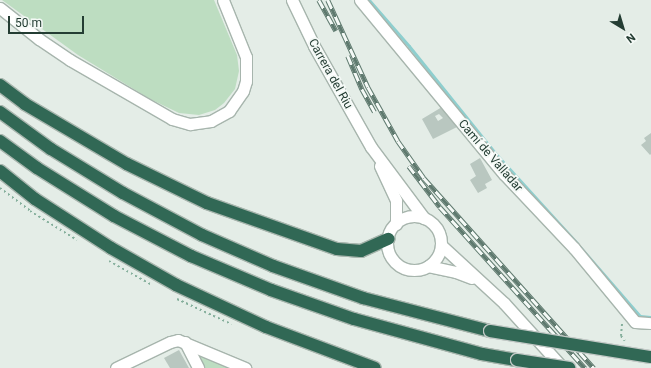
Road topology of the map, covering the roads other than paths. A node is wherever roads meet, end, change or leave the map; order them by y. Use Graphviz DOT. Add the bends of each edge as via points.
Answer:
graph roads {
  1 [pos="223,0"];
  2 [pos="292,0"];
  3 [pos="360,0"];
  4 [pos="0,8"];
  5 [pos="0,85"];
  6 [pos="0,112"];
  7 [pos="0,141"];
  8 [pos="371,147"];
  9 [pos="0,171"];
  10 [pos="424,218"];
  11 [pos="396,224"];
  12 [pos="388,239"];
  13 [pos="441,246"];
  14 [pos="428,266"];
  15 [pos="478,281"];
  16 [pos="651,323"];
  17 [pos="536,338"];
  18 [pos="185,342"];
  19 [pos="651,356"];
  20 [pos="116,368"];
  21 [pos="198,368"];
  22 [pos="245,368"];
  23 [pos="375,368"];
  24 [pos="563,368"];
  25 [pos="569,368"];
  1 -- 4 [label="street" via="246,57 246,81 243,91 228,111 211,121 196,124 172,119 126,94 58,51"];
  2 -- 8 [label="street, Carrera del Riu" via="314,46"];
  3 -- 16 [label="street, Camí de Valladar" via="504,174 574,248 634,322"];
  5 -- 12 [label="highway" via="25,104 127,164 207,202 337,249 361,251"];
  6 -- 17 [label="highway, bridge" via="51,149 123,193 202,235 273,266 363,298 490,331"];
  7 -- 25 [label="highway, bridge" via="37,168 114,216 191,256 271,290 354,319 482,354"];
  8 -- 10 [label="street, Carrera del Riu"];
  8 -- 11 [label="street, Carrera del Riu" via="396,202"];
  9 -- 23 [label="highway" via="35,199 111,248 176,285 266,327"];
  10 -- 11 [label="street" via="409,217"];
  10 -- 13 [label="street" via="439,232"];
  11 -- 12 [label="street"];
  12 -- 14 [label="street" via="390,254 399,265 414,270"];
  13 -- 14 [label="street" via="437,257"];
  13 -- 15 [label="street"];
  14 -- 15 [label="street" via="456,272"];
  15 -- 17 [label="street" via="504,303"];
  17 -- 19 [label="highway, bridge"];
  17 -- 24 [label="street"];
  18 -- 20 [label="street" via="170,342"];
  18 -- 21 [label="street"];
  18 -- 22 [label="street"];
}
